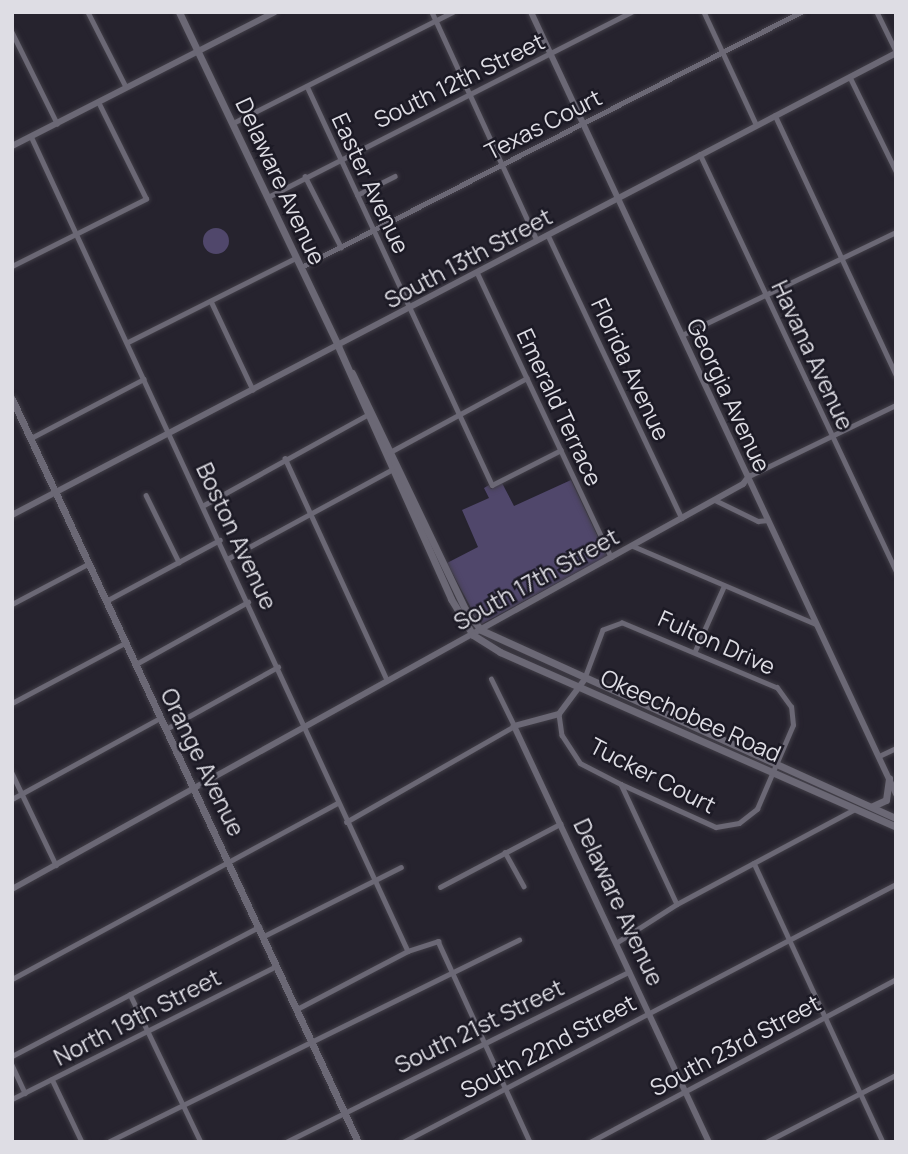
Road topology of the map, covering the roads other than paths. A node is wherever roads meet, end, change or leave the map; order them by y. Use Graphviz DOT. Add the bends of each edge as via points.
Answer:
graph roads {
  1 [pos="89,12"];
  2 [pos="179,12"];
  3 [pos="275,12"];
  4 [pos="432,12"];
  5 [pos="453,12"];
  6 [pos="531,12"];
  7 [pos="631,12"];
  8 [pos="704,12"];
  9 [pos="801,12"];
  10 [pos="877,12"];
  11 [pos="436,20"];
  12 [pos="12,32"];
  13 [pos="198,51"];
  14 [pos="723,52"];
  15 [pos="896,52"];
  16 [pos="551,54"];
  17 [pos="850,76"];
  18 [pos="307,86"];
  19 [pos="126,87"];
  20 [pos="470,93"];
  21 [pos="98,102"];
  22 [pos="775,114"];
  23 [pos="57,123"];
  24 [pos="233,123"];
  25 [pos="583,124"];
  26 [pos="756,124"];
  27 [pos="31,136"];
  28 [pos="12,146"];
  29 [pos="700,153"];
  30 [pos="340,158"];
  31 [pos="502,164"];
  32 [pos="896,171"];
  33 [pos="306,176"];
  34 [pos="396,176"];
  35 [pos="357,195"];
  36 [pos="268,197"];
  37 [pos="617,198"];
  38 [pos="373,230"];
  39 [pos="896,232"];
  40 [pos="77,234"];
  41 [pos="548,235"];
  42 [pos="537,241"];
  43 [pos="341,247"];
  44 [pos="296,258"];
  45 [pos="842,258"];
  46 [pos="12,266"];
  47 [pos="301,268"];
  48 [pos="477,271"];
  49 [pos="765,295"];
  50 [pos="211,301"];
  51 [pos="409,306"];
  52 [pos="681,335"];
  53 [pos="128,342"];
  54 [pos="338,345"];
  55 [pos="896,375"];
  56 [pos="527,378"];
  57 [pos="145,379"];
  58 [pos="253,390"];
  59 [pos="12,399"];
  60 [pos="896,405"];
  61 [pos="370,413"];
  62 [pos="459,416"];
  63 [pos="170,433"];
  64 [pos="832,435"];
  65 [pos="30,438"];
  66 [pos="561,450"];
  67 [pos="391,451"];
  68 [pos="285,458"];
  69 [pos="391,470"];
  70 [pos="749,476"];
  71 [pos="55,493"];
  72 [pos="146,495"];
  73 [pos="715,499"];
  74 [pos="204,505"];
  75 [pos="311,514"];
  76 [pos="12,515"];
  77 [pos="682,518"];
  78 [pos="768,520"];
  79 [pos="220,540"];
  80 [pos="632,545"];
  81 [pos="611,557"];
  82 [pos="229,558"];
  83 [pos="179,562"];
  84 [pos="88,564"];
  85 [pos="896,571"];
  86 [pos="724,586"];
  87 [pos="105,601"];
  88 [pos="248,602"];
  89 [pos="12,604"];
  90 [pos="816,624"];
  91 [pos="481,630"];
  92 [pos="473,635"];
  93 [pos="125,643"];
  94 [pos="695,652"];
  95 [pos="135,665"];
  96 [pos="278,667"];
  97 [pos="491,679"];
  98 [pos="585,679"];
  99 [pos="387,680"];
  100 [pos="581,687"];
  101 [pos="12,703"];
  102 [pos="559,714"];
  103 [pos="160,718"];
  104 [pos="514,726"];
  105 [pos="306,727"];
  106 [pos="166,729"];
  107 [pos="896,748"];
  108 [pos="879,756"];
  109 [pos="778,765"];
  110 [pos="12,773"];
  111 [pos="775,774"];
  112 [pos="889,778"];
  113 [pos="621,784"];
  114 [pos="195,788"];
  115 [pos="22,794"];
  116 [pos="896,794"];
  117 [pos="12,799"];
  118 [pos="337,803"];
  119 [pos="872,806"];
  120 [pos="853,810"];
  121 [pos="896,818"];
  122 [pos="346,822"];
  123 [pos="561,823"];
  124 [pos="896,827"];
  125 [pos="505,852"];
  126 [pos="228,861"];
  127 [pos="754,863"];
  128 [pos="56,865"];
  129 [pos="401,867"];
  130 [pos="374,881"];
  131 [pos="896,884"];
  132 [pos="524,886"];
  133 [pos="440,887"];
  134 [pos="12,889"];
  135 [pos="677,904"];
  136 [pos="259,927"];
  137 [pos="264,936"];
  138 [pos="790,939"];
  139 [pos="519,940"];
  140 [pos="616,943"];
  141 [pos="408,951"];
  142 [pos="277,965"];
  143 [pos="454,971"];
  144 [pos="630,972"];
  145 [pos="12,979"];
  146 [pos="896,979"];
  147 [pos="130,994"];
  148 [pos="297,1009"];
  149 [pos="649,1013"];
  150 [pos="824,1016"];
  151 [pos="149,1032"];
  152 [pos="311,1040"];
  153 [pos="486,1040"];
  154 [pos="12,1056"];
  155 [pos="12,1065"];
  156 [pos="896,1075"];
  157 [pos="52,1079"];
  158 [pos="506,1088"];
  159 [pos="685,1090"];
  160 [pos="25,1093"];
  161 [pos="861,1093"];
  162 [pos="12,1099"];
  163 [pos="184,1104"];
  164 [pos="344,1112"];
  165 [pos="82,1142"];
  166 [pos="108,1142"];
  167 [pos="201,1142"];
  168 [pos="286,1142"];
  169 [pos="358,1142"];
  170 [pos="403,1142"];
  171 [pos="530,1142"];
  172 [pos="590,1142"];
  173 [pos="709,1142"];
  174 [pos="766,1142"];
  175 [pos="883,1142"];
  1 -- 19 [label="street"];
  2 -- 13 [label="main road, Delaware Avenue"];
  3 -- 13 [label="street"];
  4 -- 11 [label="street"];
  5 -- 11 [label="street"];
  6 -- 16 [label="street, Georgia Avenue"];
  7 -- 16 [label="street, South 12th Street"];
  8 -- 14 [label="street"];
  9 -- 14 [label="street, Texas Court"];
  10 -- 15 [label="street"];
  11 -- 18 [label="street"];
  11 -- 20 [label="street"];
  12 -- 23 [label="street"];
  13 -- 19 [label="street"];
  13 -- 24 [label="main road, Delaware Avenue"];
  14 -- 25 [label="street, Texas Court"];
  14 -- 26 [label="street"];
  15 -- 17 [label="street, South 13th Street"];
  16 -- 20 [label="street, South 12th Street"];
  16 -- 25 [label="street, Georgia Avenue"];
  17 -- 22 [label="street, South 13th Street"];
  17 -- 32 [label="street"];
  18 -- 24 [label="street"];
  18 -- 30 [label="street, Easter Avenue"];
  19 -- 21 [label="street"];
  20 -- 30 [label="street, South 12th Street"];
  20 -- 31 [label="street"];
  21 -- 23 [label="street"];
  21 -- 40 [label="street" via="146,199"];
  22 -- 26 [label="street, South 13th Street"];
  22 -- 45 [label="street"];
  23 -- 27 [label="street"];
  24 -- 36 [label="main road, Delaware Avenue"];
  25 -- 31 [label="street, Texas Court"];
  25 -- 37 [label="street, Georgia Avenue"];
  26 -- 29 [label="street, South 13th Street"];
  27 -- 28 [label="street"];
  27 -- 40 [label="street, Boston Avenue"];
  29 -- 37 [label="street, South 13th Street"];
  29 -- 49 [label="street, Havana Avenue"];
  30 -- 33 [label="street, South 12th Street"];
  30 -- 35 [label="street, Easter Avenue"];
  31 -- 38 [label="street, Texas Court"];
  31 -- 42 [label="street"];
  33 -- 36 [label="street, South 12th Street"];
  33 -- 43 [label="street"];
  34 -- 35 [label="street"];
  35 -- 38 [label="street, Easter Avenue"];
  36 -- 44 [label="main road, Delaware Avenue"];
  37 -- 41 [label="street, South 13th Street"];
  37 -- 52 [label="street, Georgia Avenue"];
  38 -- 43 [label="street, Texas Court"];
  38 -- 51 [label="street, Easter Avenue"];
  39 -- 45 [label="street"];
  40 -- 46 [label="street"];
  40 -- 53 [label="street, Boston Avenue"];
  41 -- 42 [label="street, South 13th Street"];
  41 -- 77 [label="street, Florida Avenue"];
  42 -- 48 [label="street, South 13th Street"];
  43 -- 47 [label="street, Texas Court"];
  44 -- 47 [label="main road, Delaware Avenue"];
  44 -- 50 [label="street"];
  45 -- 49 [label="street"];
  45 -- 55 [label="street"];
  47 -- 54 [label="main road, Delaware Avenue"];
  48 -- 51 [label="street, South 13th Street"];
  48 -- 56 [label="street, Emerald Terrace"];
  49 -- 52 [label="street"];
  49 -- 64 [label="street, Havana Avenue"];
  50 -- 53 [label="street"];
  50 -- 58 [label="street"];
  51 -- 54 [label="street, South 13th Street"];
  51 -- 62 [label="street, Easter Avenue"];
  52 -- 70 [label="street, Georgia Avenue"];
  53 -- 57 [label="street, Boston Avenue"];
  54 -- 58 [label="street, South 13th Street"];
  54 -- 61 [label="main road, Delaware Avenue"];
  56 -- 62 [label="street"];
  56 -- 66 [label="street, Emerald Terrace"];
  57 -- 63 [label="street, Boston Avenue"];
  57 -- 65 [label="street"];
  58 -- 63 [label="street, South 13th Street"];
  59 -- 65 [label="main road, Orange Avenue"];
  60 -- 64 [label="street, South 17th Street"];
  61 -- 67 [label="main road, Delaware Avenue"];
  61 -- 68 [label="street"];
  61 -- 69 [label="main road, Delaware Avenue"];
  62 -- 66 [label="street, Easter Avenue" via="492,485"];
  62 -- 67 [label="street"];
  63 -- 71 [label="street, South 13th Street"];
  63 -- 74 [label="street, Boston Avenue"];
  64 -- 70 [label="street, South 17th Street"];
  64 -- 85 [label="street, Havana Avenue"];
  65 -- 71 [label="main road, Orange Avenue"];
  66 -- 81 [label="street, Emerald Terrace"];
  67 -- 91 [label="main road, Delaware Avenue" via="465,609"];
  68 -- 74 [label="street"];
  68 -- 75 [label="street"];
  69 -- 75 [label="street"];
  69 -- 92 [label="main road, Delaware Avenue" via="458,614"];
  70 -- 73 [label="street, South 17th Street"];
  70 -- 78 [label="street, Georgia Avenue"];
  71 -- 76 [label="street, South 13th Street"];
  71 -- 84 [label="main road, Orange Avenue"];
  72 -- 83 [label="street"];
  73 -- 77 [label="street, South 17th Street"];
  73 -- 78 [label="street" via="758,521"];
  74 -- 79 [label="street, Boston Avenue"];
  75 -- 82 [label="street"];
  75 -- 99 [label="street"];
  77 -- 80 [label="street, South 17th Street"];
  78 -- 90 [label="street, Georgia Avenue"];
  79 -- 82 [label="street, Boston Avenue"];
  79 -- 83 [label="street"];
  80 -- 81 [label="street, South 17th Street"];
  80 -- 86 [label="street"];
  81 -- 91 [label="street, South 17th Street"];
  82 -- 88 [label="street, Boston Avenue"];
  83 -- 87 [label="street"];
  84 -- 87 [label="main road, Orange Avenue"];
  84 -- 89 [label="street"];
  86 -- 90 [label="street"];
  86 -- 94 [label="street"];
  87 -- 93 [label="main road, Orange Avenue"];
  88 -- 95 [label="street"];
  88 -- 96 [label="street, Boston Avenue"];
  90 -- 108 [label="street, Georgia Avenue"];
  91 -- 92 [label="street, South 17th Street"];
  91 -- 98 [label="main road, Okeechobee Road"];
  92 -- 99 [label="street, South 17th Street"];
  92 -- 100 [label="main road, Okeechobee Road" via="500,652"];
  93 -- 95 [label="main road, Orange Avenue"];
  93 -- 101 [label="street"];
  94 -- 98 [label="street, Fulton Drive" via="634,625 611,626 596,642"];
  94 -- 109 [label="street, Fulton Drive" via="785,694 793,725"];
  95 -- 103 [label="main road, Orange Avenue"];
  96 -- 105 [label="street, Boston Avenue"];
  96 -- 106 [label="street"];
  97 -- 104 [label="street, Delaware Avenue"];
  98 -- 100 [label="street"];
  98 -- 109 [label="main road, Okeechobee Road"];
  99 -- 105 [label="street, South 17th Street"];
  100 -- 102 [label="street"];
  100 -- 111 [label="main road, Okeechobee Road"];
  102 -- 104 [label="street"];
  102 -- 113 [label="street, Tucker Court" via="562,735 580,763"];
  103 -- 106 [label="main road, Orange Avenue"];
  103 -- 115 [label="street"];
  104 -- 122 [label="street"];
  104 -- 123 [label="street, Delaware Avenue"];
  105 -- 114 [label="street, South 17th Street"];
  105 -- 118 [label="street, Boston Avenue" via="305,735"];
  106 -- 114 [label="main road, Orange Avenue"];
  107 -- 108 [label="street"];
  108 -- 112 [label="street, Georgia Avenue"];
  109 -- 111 [label="street, Fulton Drive"];
  109 -- 119 [label="main road, Okeechobee Road"];
  110 -- 115 [label="street"];
  111 -- 113 [label="street, Tucker Court" via="757,809 727,827 716,827"];
  111 -- 120 [label="main road, Okeechobee Road"];
  112 -- 116 [label="street, Georgia Avenue"];
  112 -- 119 [label="main road" via="886,800"];
  113 -- 135 [label="street"];
  114 -- 126 [label="main road, Orange Avenue"];
  114 -- 128 [label="street, South 17th Street"];
  115 -- 117 [label="street"];
  115 -- 128 [label="street"];
  118 -- 122 [label="street, Boston Avenue"];
  118 -- 126 [label="street"];
  119 -- 121 [label="main road, Okeechobee Road"];
  120 -- 124 [label="main road, Okeechobee Road"];
  120 -- 127 [label="street"];
  122 -- 130 [label="street, Boston Avenue"];
  123 -- 125 [label="street"];
  123 -- 140 [label="street, Delaware Avenue"];
  125 -- 132 [label="street"];
  125 -- 133 [label="street"];
  126 -- 136 [label="main road, Orange Avenue"];
  126 -- 145 [label="street"];
  127 -- 135 [label="street"];
  127 -- 138 [label="street"];
  128 -- 134 [label="street, South 17th Street"];
  129 -- 130 [label="street"];
  130 -- 137 [label="street"];
  130 -- 141 [label="street, Boston Avenue"];
  131 -- 138 [label="street, South 22nd Street"];
  135 -- 140 [label="street"];
  136 -- 137 [label="main road, Orange Avenue"];
  136 -- 147 [label="street"];
  137 -- 142 [label="main road, Orange Avenue"];
  138 -- 149 [label="street, South 22nd Street"];
  138 -- 150 [label="street"];
  139 -- 143 [label="street"];
  140 -- 144 [label="street, Delaware Avenue"];
  141 -- 143 [label="street" via="438,941"];
  141 -- 148 [label="street"];
  142 -- 148 [label="main road, Orange Avenue"];
  142 -- 151 [label="street, North 19th Street"];
  143 -- 152 [label="street"];
  143 -- 153 [label="street"];
  144 -- 149 [label="street, Delaware Avenue"];
  144 -- 153 [label="street, South 21st Street"];
  146 -- 150 [label="street, South 23rd Street"];
  147 -- 151 [label="street"];
  147 -- 154 [label="street"];
  148 -- 152 [label="main road, Orange Avenue"];
  149 -- 158 [label="street, South 22nd Street"];
  149 -- 159 [label="street, Delaware Avenue"];
  150 -- 159 [label="street, South 23rd Street"];
  150 -- 161 [label="street"];
  151 -- 157 [label="street, North 19th Street"];
  151 -- 163 [label="street"];
  152 -- 163 [label="street"];
  152 -- 164 [label="main road, Orange Avenue"];
  153 -- 158 [label="street"];
  153 -- 164 [label="street, South 21st Street"];
  155 -- 160 [label="street"];
  156 -- 161 [label="street"];
  157 -- 160 [label="street, North 19th Street"];
  157 -- 165 [label="street"];
  158 -- 170 [label="street, South 22nd Street"];
  158 -- 171 [label="street"];
  159 -- 172 [label="street, South 23rd Street"];
  159 -- 173 [label="street, Delaware Avenue"];
  160 -- 162 [label="street, North 19th Street"];
  161 -- 174 [label="street"];
  161 -- 175 [label="street"];
  163 -- 166 [label="street"];
  163 -- 167 [label="street"];
  164 -- 168 [label="street, South 21st Street"];
  164 -- 169 [label="main road, Orange Avenue"];
}
